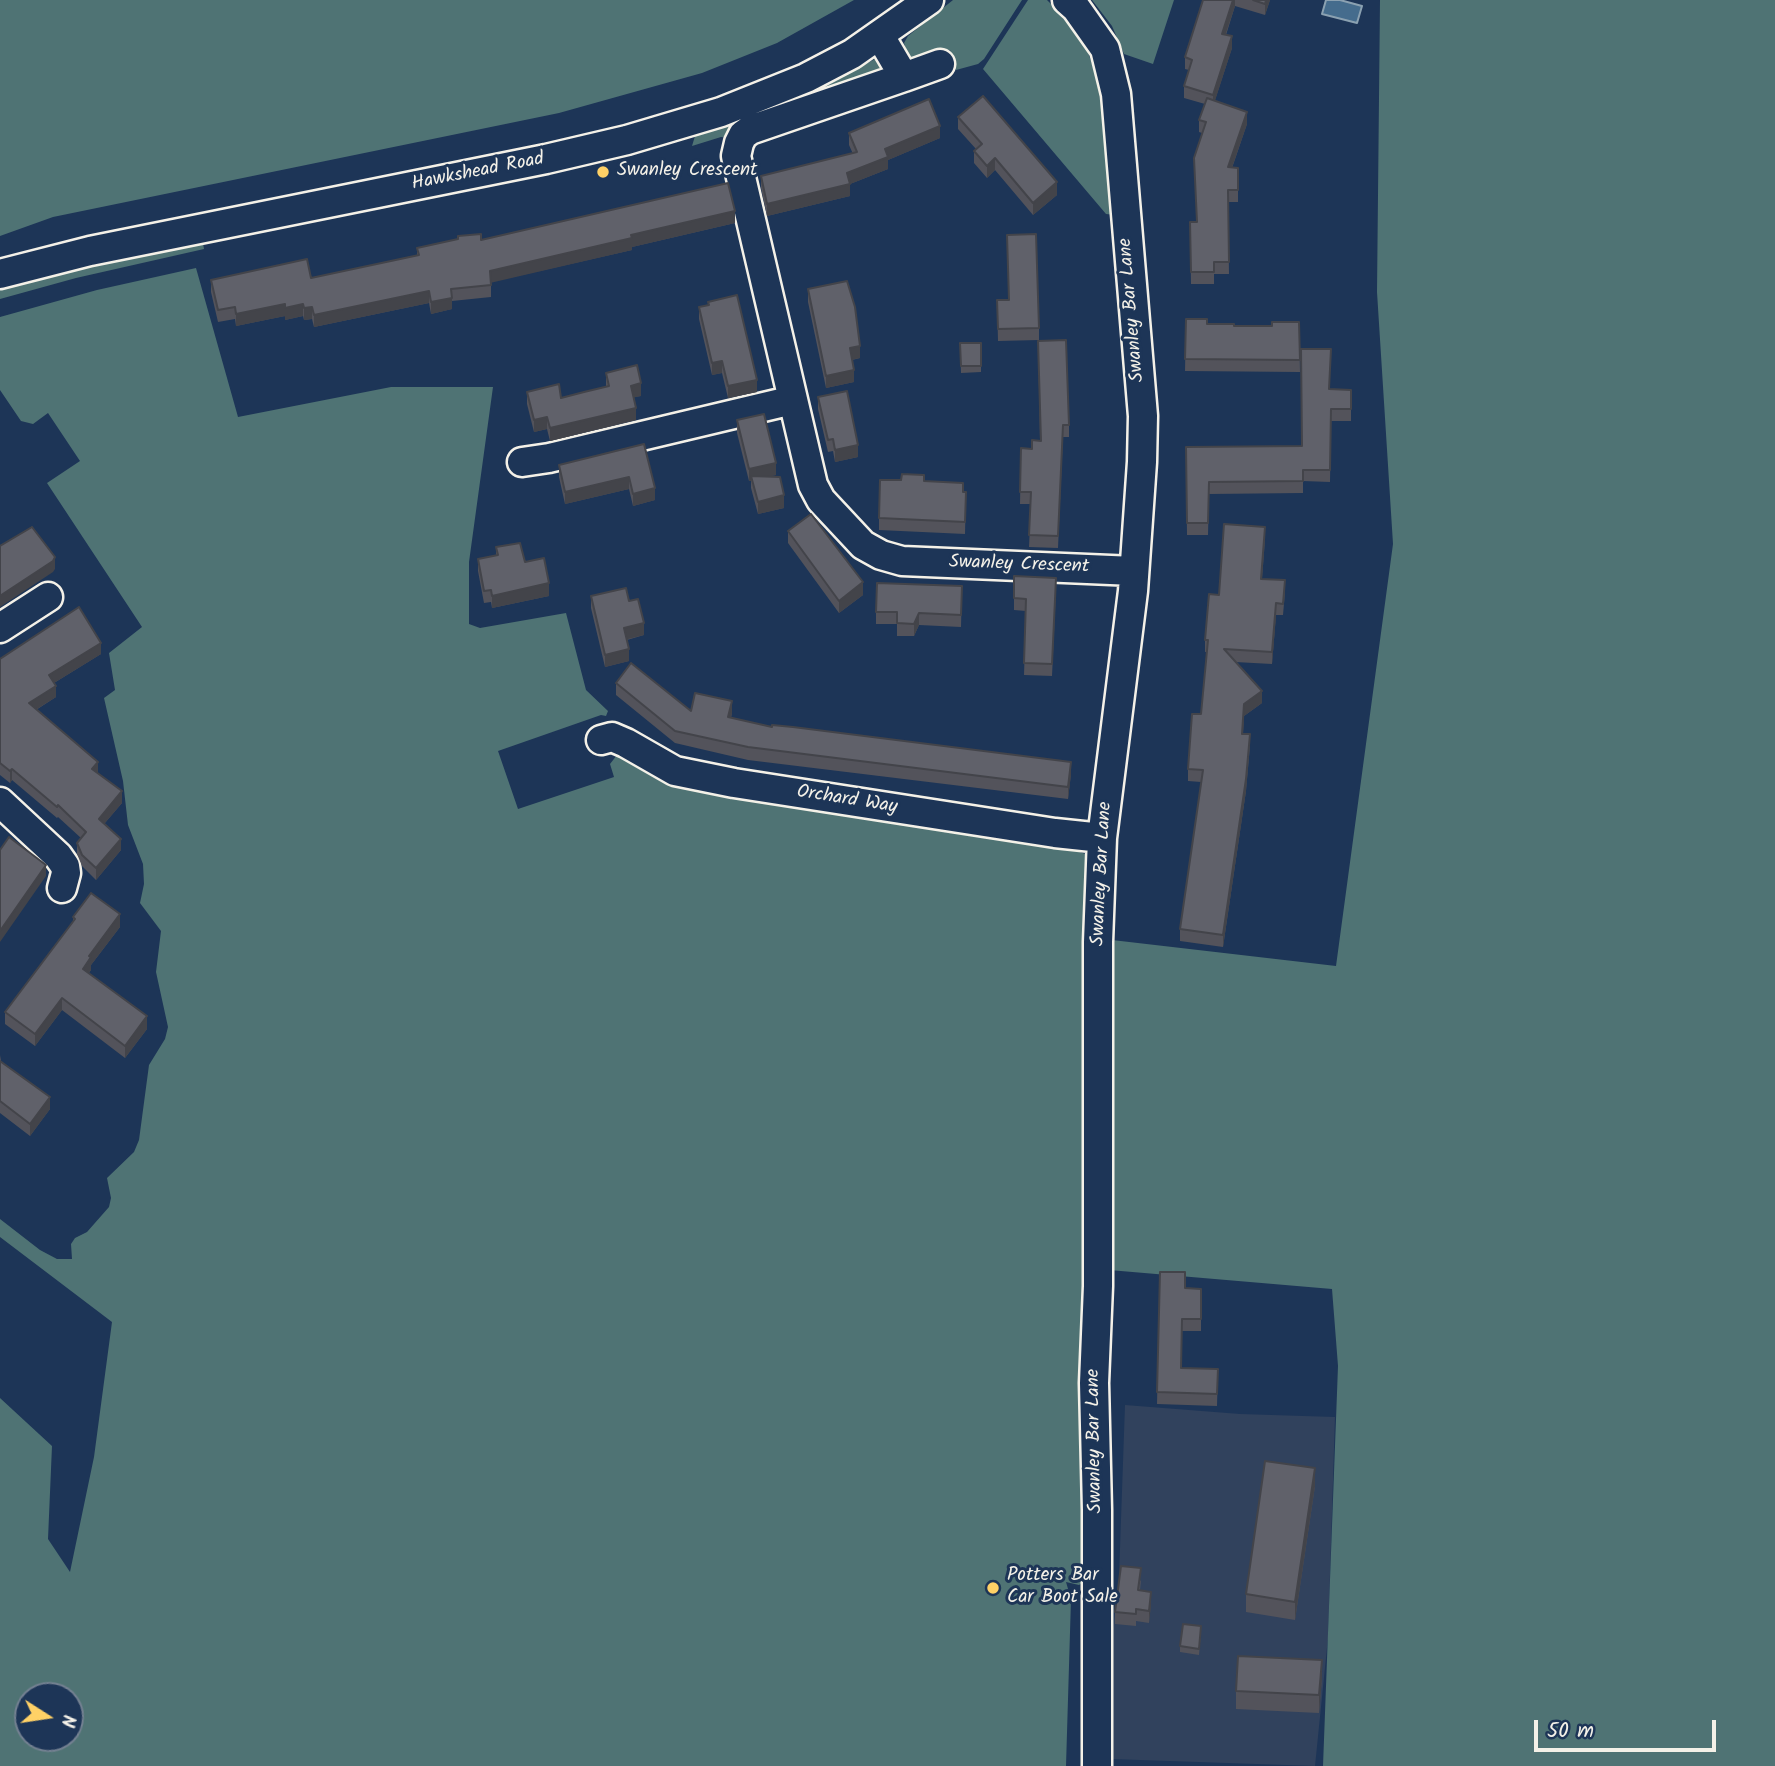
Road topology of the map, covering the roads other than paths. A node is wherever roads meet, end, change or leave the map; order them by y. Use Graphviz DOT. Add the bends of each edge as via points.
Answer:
graph roads {
  1 [pos="929,0"];
  2 [pos="1068,0"];
  3 [pos="880,36"];
  4 [pos="940,64"];
  5 [pos="904,77"];
  6 [pos="0,274"];
  7 [pos="793,400"];
  8 [pos="522,462"];
  9 [pos="1134,571"];
  10 [pos="48,597"];
  11 [pos="0,628"];
  12 [pos="601,740"];
  13 [pos="0,802"];
  14 [pos="1102,838"];
  15 [pos="62,888"];
  16 [pos="1097,1766"];
  1 -- 3 [label="street, Hawkshead Road"];
  2 -- 9 [label="street, Swanley Bar Lane" via="1105,49 1116,94 1143,416"];
  3 -- 5 [label="street"];
  3 -- 6 [label="street, Hawkshead Road" via="806,78 721,112 627,140 90,251"];
  4 -- 5 [label="street, Swanley Crescent"];
  5 -- 7 [label="street, Swanley Crescent" via="750,130 739,143 736,156"];
  7 -- 8 [label="street"];
  7 -- 9 [label="street, Swanley Crescent" via="813,485 821,500 863,545 881,555 902,561"];
  9 -- 14 [label="street, Swanley Bar Lane"];
  10 -- 11 [label="street"];
  12 -- 14 [label="street, Orchard Way" via="612,737 675,771 734,783"];
  13 -- 15 [label="street" via="58,856 66,873"];
  14 -- 16 [label="street, Swanley Bar Lane" via="1094,1383"];
}
